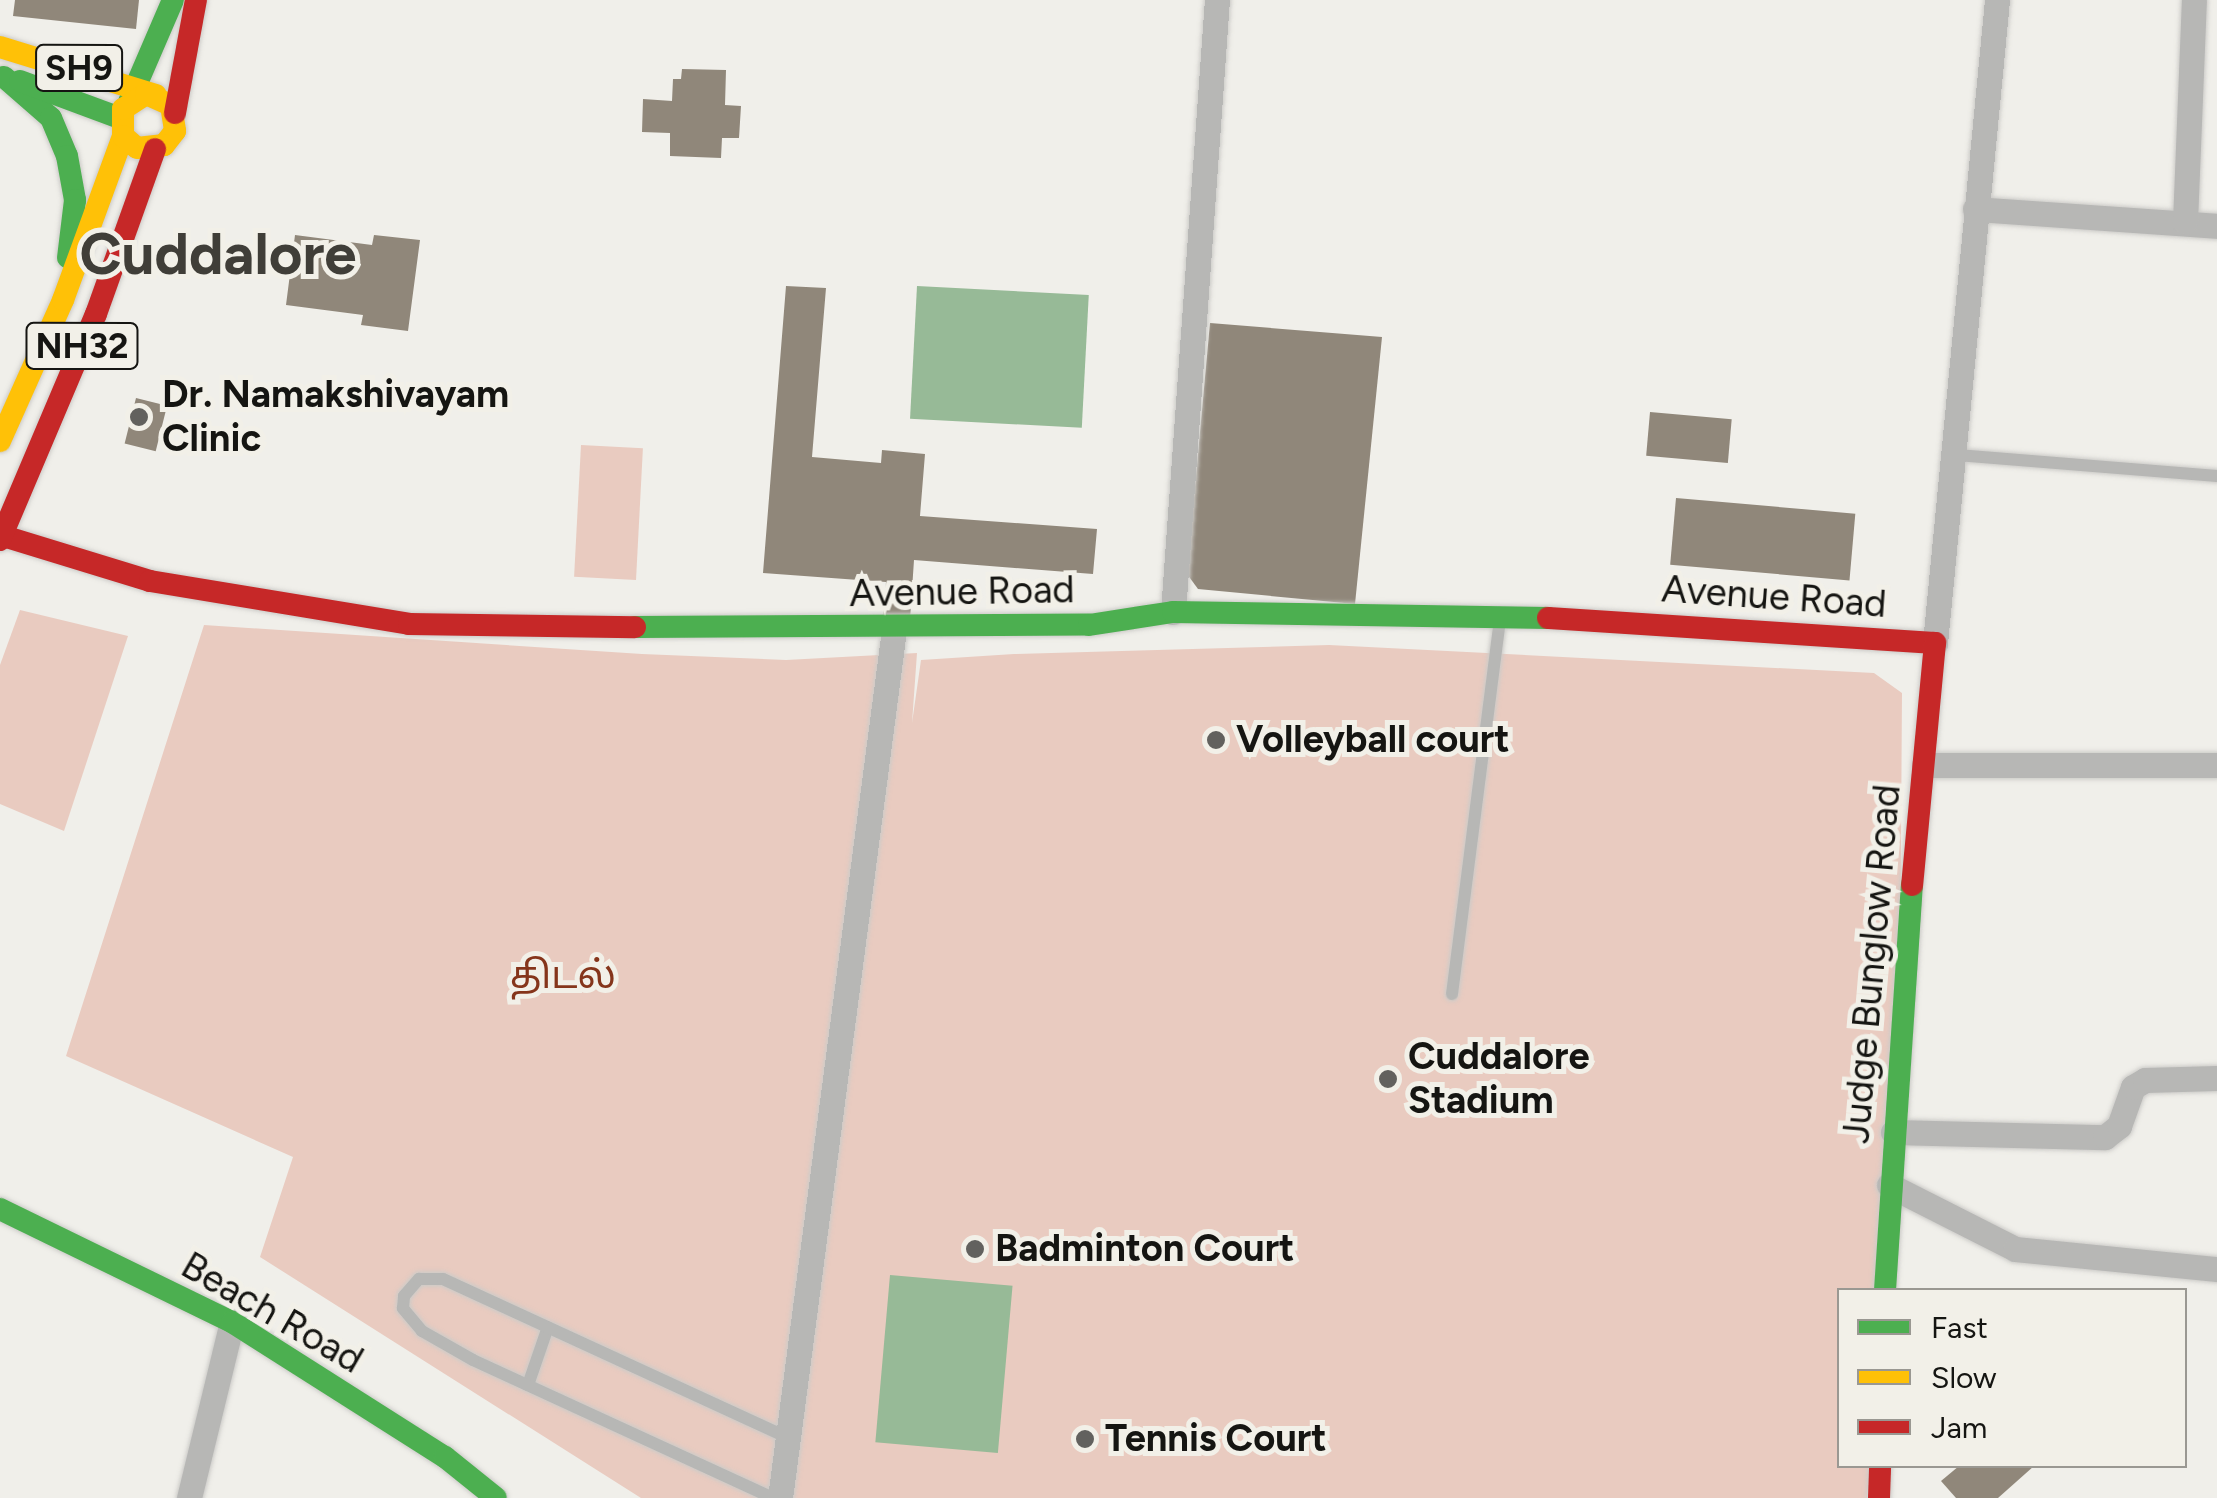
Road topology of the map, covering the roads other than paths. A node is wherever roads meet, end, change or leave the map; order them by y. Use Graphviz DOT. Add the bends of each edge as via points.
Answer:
graph roads {
  1 [pos="174,0"];
  2 [pos="196,0"];
  3 [pos="1217,0"];
  4 [pos="1997,0"];
  5 [pos="2194,0"];
  6 [pos="157,36"];
  7 [pos="11,49"];
  8 [pos="2,77"];
  9 [pos="133,108"];
  10 [pos="175,113"];
  11 [pos="155,149"];
  12 [pos="1975,209"];
  13 [pos="2185,222"];
  14 [pos="2217,226"];
  15 [pos="63,300"];
  16 [pos="0,441"];
  17 [pos="1957,455"];
  18 [pos="2217,476"];
  19 [pos="0,537"];
  20 [pos="1174,612"];
  21 [pos="1501,614"];
  22 [pos="894,630"];
  23 [pos="1935,643"];
  24 [pos="1924,765"];
  25 [pos="2217,765"];
  26 [pos="1452,994"];
  27 [pos="2217,1078"];
  28 [pos="1893,1132"];
  29 [pos="1889,1185"];
  30 [pos="0,1209"];
  31 [pos="2217,1269"];
  32 [pos="1886,1288"];
  33 [pos="232,1322"];
  34 [pos="548,1328"];
  35 [pos="528,1385"];
  36 [pos="788,1438"];
  37 [pos="1880,1468"];
  38 [pos="190,1498"];
  39 [pos="496,1498"];
  40 [pos="777,1498"];
  41 [pos="1879,1498"];
  1 -- 6 [label="main road, NH32"];
  2 -- 10 [label="main road, NH32"];
  3 -- 20 [label="street"];
  4 -- 12 [label="street"];
  5 -- 13 [label="street"];
  6 -- 7 [label="main road" via="116,59 94,62"];
  6 -- 9 [label="main road, NH32"];
  7 -- 9 [label="main road, SH9"];
  8 -- 9 [label="main road, SH9"];
  8 -- 15 [label="main road" via="51,118 67,156 75,200"];
  9 -- 10 [label="main road"];
  9 -- 11 [label="main road" via="137,148"];
  9 -- 15 [label="main road, NH32"];
  10 -- 11 [label="main road, NH32" via="175,131"];
  11 -- 19 [label="main road, NH32" via="96,314"];
  12 -- 13 [label="street"];
  12 -- 17 [label="street"];
  13 -- 14 [label="street"];
  15 -- 16 [label="main road, NH32"];
  17 -- 18 [label="lane"];
  17 -- 23 [label="street"];
  19 -- 22 [label="main road, Avenue Road" via="150,581 410,624"];
  20 -- 21 [label="main road, Avenue Road"];
  20 -- 22 [label="main road, Avenue Road" via="1089,625"];
  21 -- 23 [label="main road, Avenue Road"];
  21 -- 26 [label="lane"];
  22 -- 36 [label="street"];
  23 -- 24 [label="main road, Judge Bunglow Road"];
  24 -- 25 [label="street"];
  24 -- 28 [label="main road, Judge Bunglow Road"];
  27 -- 28 [label="street" via="2146,1080 2133,1087 2119,1126 2105,1137"];
  28 -- 29 [label="main road, Judge Bunglow Road"];
  29 -- 31 [label="street" via="2015,1249"];
  29 -- 32 [label="main road, Judge Bunglow Road"];
  30 -- 33 [label="main road, Beach Road"];
  33 -- 38 [label="street"];
  33 -- 39 [label="main road, Beach Road" via="445,1456"];
  34 -- 35 [label="lane"];
  34 -- 35 [label="lane" via="443,1280 419,1280 404,1296 403,1308 422,1331"];
  34 -- 36 [label="lane"];
  35 -- 40 [label="lane"];
  36 -- 40 [label="street"];
  37 -- 41 [label="main road"];
}
